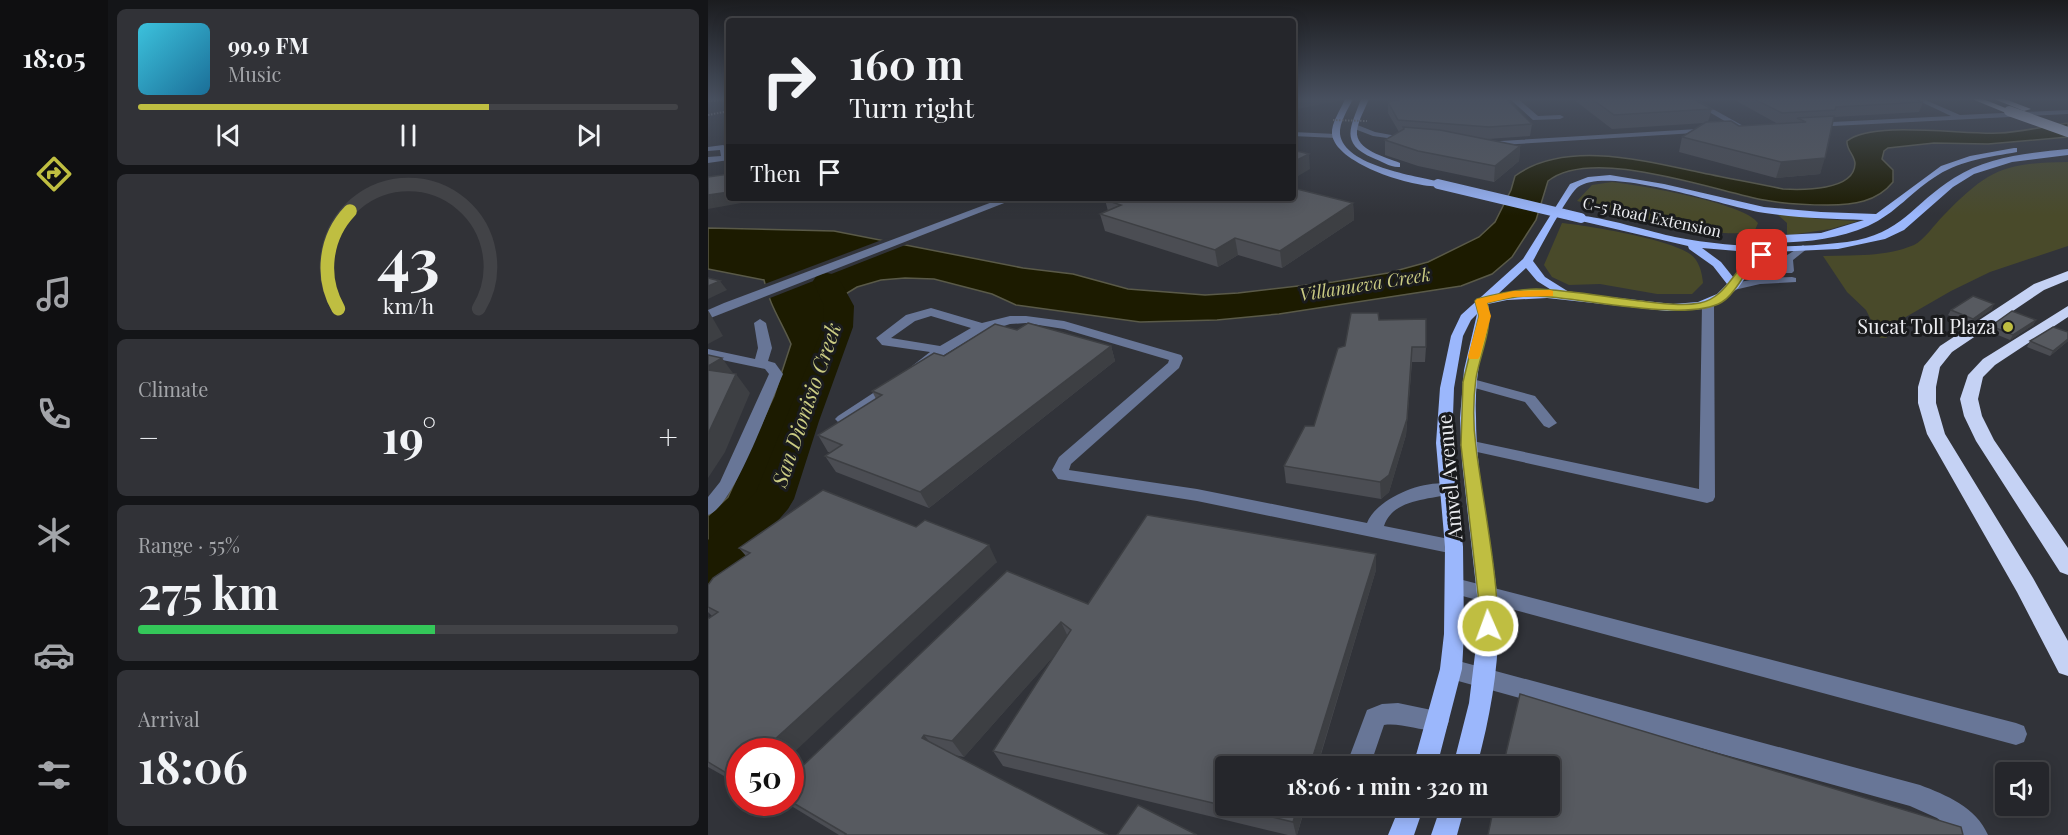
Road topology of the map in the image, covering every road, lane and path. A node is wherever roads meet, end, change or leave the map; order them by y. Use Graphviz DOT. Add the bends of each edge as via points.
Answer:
graph roads {
  1 [pos="1337,138"];
  2 [pos="1353,138"];
  3 [pos="1406,138"];
  4 [pos="1570,138"];
  5 [pos="1611,138"];
  6 [pos="1691,138"];
  7 [pos="1473,143"];
  8 [pos="2068,144"];
  9 [pos="708,149"];
  10 [pos="2068,152"];
  11 [pos="726,153"];
  12 [pos="1374,156"];
  13 [pos="726,157"];
  14 [pos="708,160"];
  15 [pos="1442,181"];
  16 [pos="1003,201"];
  17 [pos="1761,210"];
  18 [pos="1584,214"];
  19 [pos="1878,217"];
  20 [pos="1664,238"];
  21 [pos="1752,240"];
  22 [pos="1803,248"];
  23 [pos="1775,250"];
  24 [pos="1527,261"];
  25 [pos="2068,275"];
  26 [pos="1734,286"];
  27 [pos="1568,296"];
  28 [pos="1481,301"];
  29 [pos="1708,304"];
  30 [pos="2068,310"];
  31 [pos="708,315"];
  32 [pos="760,323"];
  33 [pos="984,328"];
  34 [pos="942,350"];
  35 [pos="708,353"];
  36 [pos="760,364"];
  37 [pos="1469,382"];
  38 [pos="843,419"];
  39 [pos="1548,423"];
  40 [pos="1468,445"];
  41 [pos="1448,489"];
  42 [pos="708,509"];
  43 [pos="1374,529"];
  44 [pos="1454,547"];
  45 [pos="2068,566"];
  46 [pos="1455,586"];
  47 [pos="1487,594"];
  48 [pos="2068,665"];
  49 [pos="1450,669"];
  50 [pos="1484,678"];
  51 [pos="1438,721"];
  52 [pos="2016,734"];
  53 [pos="1361,756"];
  54 [pos="1428,756"];
  55 [pos="1467,756"];
  56 [pos="1408,816"];
  57 [pos="1450,816"];
  58 [pos="1401,835"];
  59 [pos="1444,835"];
  60 [pos="1975,835"];
  1 -- 15 [label="main road, C-5 Road Extension" via="1342,149 1363,163"];
  2 -- 12 [label="main road, C-5 Road Extension"];
  3 -- 12 [label="street" via="1414,139 1379,145 1373,150"];
  4 -- 7 [label="street"];
  5 -- 6 [label="street" via="1637,144"];
  8 -- 19 [label="main road, C-5 Road Extension" via="1992,152 1954,164 1935,173"];
  9 -- 11 [label="street" via="723,147"];
  10 -- 22 [label="main road, C-5 Road Extension" via="2011,159 1976,170 1957,179 1911,221 1870,241"];
  12 -- 15 [label="main road, C-5 Road Extension"];
  13 -- 14 [label="street"];
  15 -- 18 [label="main road, C-5 Road Extension, bridge"];
  16 -- 31 [label="street"];
  17 -- 19 [label="main road" via="1827,217"];
  17 -- 21 [label="main road" via="1773,216 1778,226 1767,236"];
  17 -- 24 [label="main road" via="1626,179 1583,180 1571,189"];
  18 -- 20 [label="main road, C-5 Road Extension"];
  18 -- 21 [label="main road, C-5 Road Extension" via="1686,233"];
  19 -- 21 [label="main road, C-5 Road Extension" via="1844,232 1818,237"];
  20 -- 23 [label="main road, C-5 Road Extension" via="1708,246"];
  20 -- 26 [label="main road" via="1702,252"];
  22 -- 23 [label="main road, C-5 Road Extension"];
  22 -- 26 [label="street" via="1787,259 1790,276"];
  23 -- 26 [label="main road" via="1750,262"];
  24 -- 27 [label="main road" via="1548,284"];
  24 -- 28 [label="main road"];
  25 -- 48 [label="highway" via="2039,287 1946,349 1932,366 1926,387 1936,434"];
  26 -- 29 [label="main road"];
  27 -- 28 [label="main road" via="1529,292"];
  27 -- 29 [label="main road" via="1668,307"];
  28 -- 37 [label="main road, Amvel Avenue" via="1485,316"];
  28 -- 41 [label="main road, Amvel Avenue" via="1460,328 1450,366 1444,443"];
  29 -- 40 [label="street" via="1707,497"];
  30 -- 45 [label="highway" via="1989,362 1976,375 1969,399 1985,441"];
  32 -- 36 [label="street" via="765,348"];
  33 -- 34 [label="street"];
  33 -- 34 [label="street" via="934,311 921,312 908,317 883,338 887,342"];
  33 -- 43 [label="street" via="1010,320 1045,321 1176,358 1174,365 1065,461 1060,470 1064,475 1197,495"];
  34 -- 38 [label="street"];
  35 -- 36 [label="street"];
  36 -- 42 [label="street" via="770,366 776,374 727,485"];
  37 -- 39 [label="street" via="1530,399"];
  37 -- 40 [label="main road, Amvel Avenue"];
  40 -- 47 [label="main road, Amvel Avenue"];
  41 -- 43 [label="street" via="1420,492 1404,499 1383,511"];
  41 -- 44 [label="main road, Amvel Avenue"];
  43 -- 44 [label="street"];
  44 -- 46 [label="main road, Amvel Avenue"];
  46 -- 47 [label="street"];
  46 -- 49 [label="main road, Amvel Avenue"];
  47 -- 50 [label="main road, Amvel Avenue"];
  47 -- 52 [label="street"];
  49 -- 50 [label="street"];
  49 -- 51 [label="main road, Amvel Avenue"];
  50 -- 55 [label="main road, Amvel Avenue"];
  50 -- 60 [label="street" via="1910,794 1959,817"];
  51 -- 53 [label="street" via="1382,713 1375,717"];
  51 -- 54 [label="main road, Amvel Avenue"];
  56 -- 58 [label="main road"];
  57 -- 59 [label="main road"];
}
